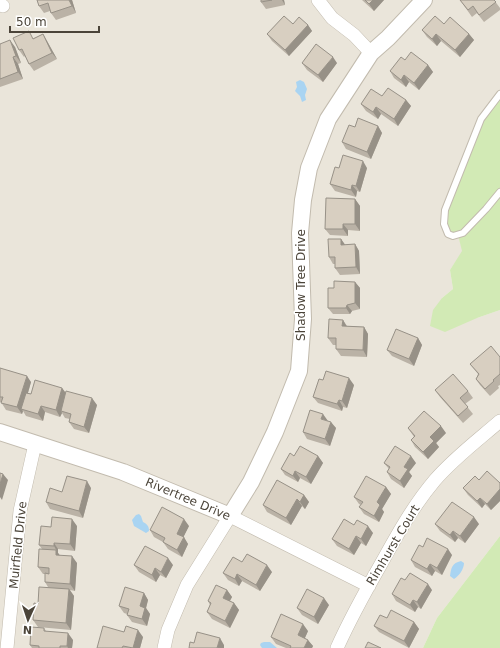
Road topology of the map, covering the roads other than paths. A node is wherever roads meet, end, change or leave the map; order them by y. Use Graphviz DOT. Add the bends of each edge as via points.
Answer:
graph roads {
  1 [pos="318,0"];
  2 [pos="424,0"];
  3 [pos="371,53"];
  4 [pos="500,94"];
  5 [pos="500,192"];
  6 [pos="500,421"];
  7 [pos="0,432"];
  8 [pos="35,444"];
  9 [pos="230,516"];
  10 [pos="369,586"];
  11 [pos="7,648"];
  12 [pos="164,648"];
  13 [pos="338,648"];
  1 -- 3 [label="street" via="332,18 354,35"];
  2 -- 3 [label="street, Shadow Tree Drive"];
  3 -- 9 [label="street, Shadow Tree Drive" via="328,119 309,168 300,233 303,319 299,371 251,482"];
  4 -- 5 [label="lane" via="481,119 444,210 444,224 448,234 453,236 463,233"];
  6 -- 10 [label="street, Rimhurst Court" via="465,450 435,480 409,515"];
  7 -- 8 [label="street, Rivertree Drive"];
  8 -- 9 [label="street, Rivertree Drive" via="123,472"];
  8 -- 11 [label="street, Muirfield Drive" via="20,511"];
  9 -- 10 [label="street, Rivertree Drive"];
  9 -- 12 [label="street, Shadow Tree Drive" via="187,585 168,630"];
  10 -- 13 [label="street, Rimhurst Court"];
}
